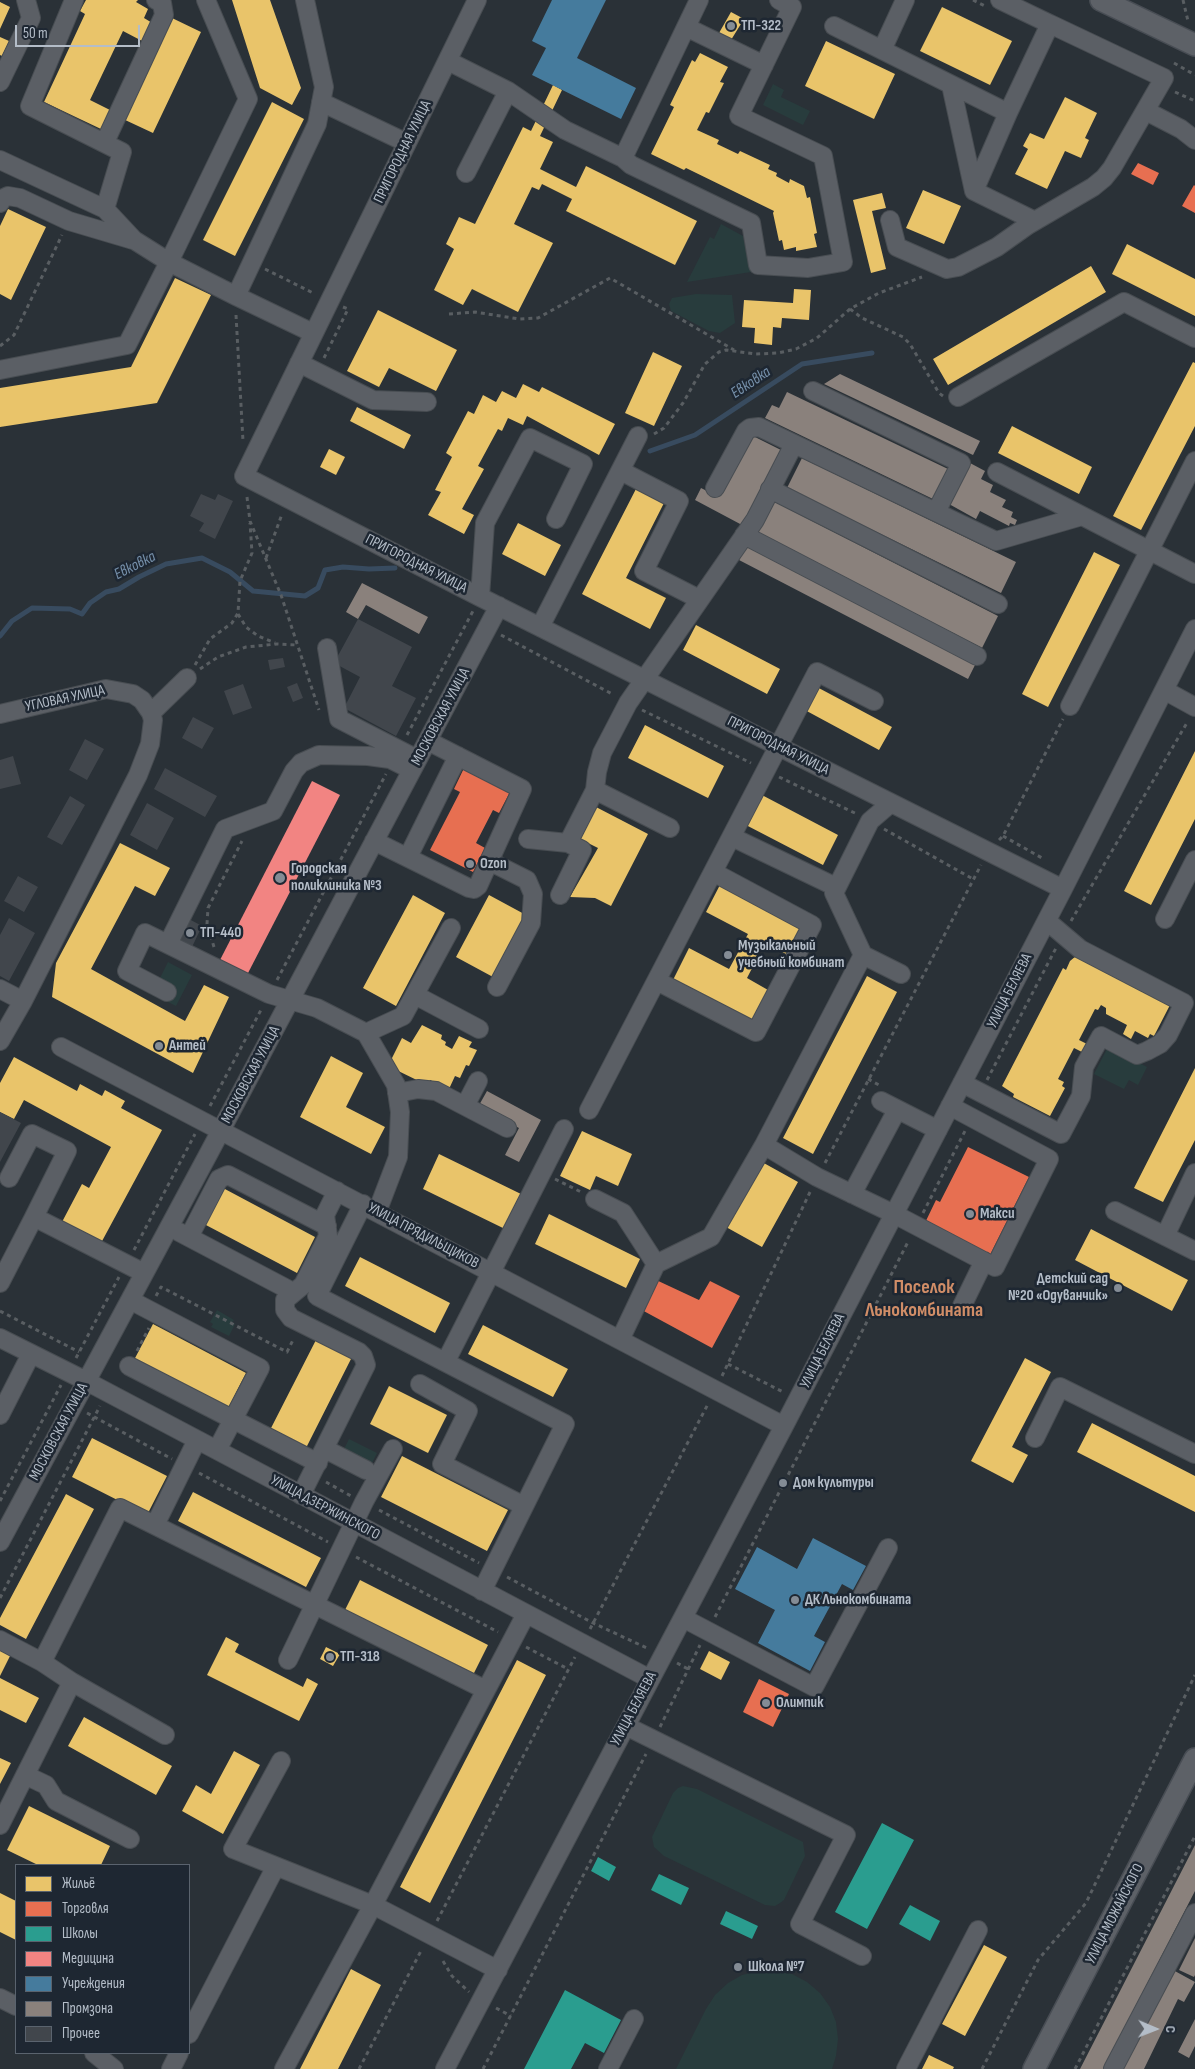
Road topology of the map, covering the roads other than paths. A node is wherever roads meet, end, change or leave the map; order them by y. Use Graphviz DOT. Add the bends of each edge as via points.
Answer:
graph roads {
  1 [pos="26,0"];
  2 [pos="74,0"];
  3 [pos="156,0"];
  4 [pos="206,0"];
  5 [pos="305,0"];
  6 [pos="477,0"];
  7 [pos="699,0"];
  8 [pos="779,0"];
  9 [pos="905,0"];
  10 [pos="1000,0"];
  11 [pos="1102,0"];
  12 [pos="1050,24"];
  13 [pos="834,26"];
  14 [pos="686,27"];
  15 [pos="1195,45"];
  16 [pos="882,50"];
  17 [pos="448,60"];
  18 [pos="764,65"];
  19 [pos="0,82"];
  20 [pos="951,85"];
  21 [pos="508,91"];
  22 [pos="321,102"];
  23 [pos="1146,111"];
  24 [pos="1008,113"];
  25 [pos="1195,140"];
  26 [pos="105,142"];
  27 [pos="407,143"];
  28 [pos="623,158"];
  29 [pos="0,160"];
  30 [pos="466,173"];
  31 [pos="974,191"];
  32 [pos="0,203"];
  33 [pos="105,210"];
  34 [pos="890,220"];
  35 [pos="1035,221"];
  36 [pos="134,240"];
  37 [pos="169,262"];
  38 [pos="236,296"];
  39 [pos="313,333"];
  40 [pos="1195,338"];
  41 [pos="299,363"];
  42 [pos="0,370"];
  43 [pos="813,391"];
  44 [pos="958,397"];
  45 [pos="427,402"];
  46 [pos="638,436"];
  47 [pos="794,444"];
  48 [pos="1195,461"];
  49 [pos="621,471"];
  50 [pos="997,472"];
  51 [pos="715,488"];
  52 [pos="770,489"];
  53 [pos="936,512"];
  54 [pos="1082,516"];
  55 [pos="556,519"];
  56 [pos="744,535"];
  57 [pos="1149,550"];
  58 [pos="1195,574"];
  59 [pos="480,597"];
  60 [pos="699,599"];
  61 [pos="998,604"];
  62 [pos="500,606"];
  63 [pos="540,627"];
  64 [pos="1195,629"];
  65 [pos="327,648"];
  66 [pos="977,656"];
  67 [pos="187,678"];
  68 [pos="645,678"];
  69 [pos="1164,690"];
  70 [pos="874,701"];
  71 [pos="1070,706"];
  72 [pos="1193,712"];
  73 [pos="152,713"];
  74 [pos="0,714"];
  75 [pos="428,741"];
  76 [pos="778,746"];
  77 [pos="396,755"];
  78 [pos="458,756"];
  79 [pos="415,765"];
  80 [pos="595,790"];
  81 [pos="891,803"];
  82 [pos="670,828"];
  83 [pos="732,837"];
  84 [pos="528,839"];
  85 [pos="374,841"];
  86 [pos="568,843"];
  87 [pos="408,857"];
  88 [pos="1195,860"];
  89 [pos="489,861"];
  90 [pos="713,872"];
  91 [pos="836,887"];
  92 [pos="1063,889"];
  93 [pos="560,895"];
  94 [pos="1165,919"];
  95 [pos="1047,921"];
  96 [pos="451,928"];
  97 [pos="168,944"];
  98 [pos="862,956"];
  99 [pos="901,974"];
  100 [pos="657,981"];
  101 [pos="497,987"];
  102 [pos="0,989"];
  103 [pos="167,992"];
  104 [pos="415,995"];
  105 [pos="291,999"];
  106 [pos="23,1001"];
  107 [pos="479,1029"];
  108 [pos="366,1033"];
  109 [pos="0,1041"];
  110 [pos="61,1047"];
  111 [pos="478,1081"];
  112 [pos="962,1082"];
  113 [pos="397,1093"];
  114 [pos="881,1101"];
  115 [pos="465,1106"];
  116 [pos="950,1106"];
  117 [pos="590,1110"];
  118 [pos="897,1110"];
  119 [pos="507,1128"];
  120 [pos="564,1129"];
  121 [pos="222,1130"];
  122 [pos="938,1130"];
  123 [pos="764,1145"];
  124 [pos="1195,1173"];
  125 [pos="9,1178"];
  126 [pos="337,1191"];
  127 [pos="852,1194"];
  128 [pos="595,1199"];
  129 [pos="370,1208"];
  130 [pos="1115,1211"];
  131 [pos="894,1214"];
  132 [pos="34,1218"];
  133 [pos="327,1226"];
  134 [pos="170,1227"];
  135 [pos="1165,1236"];
  136 [pos="189,1237"];
  137 [pos="1195,1252"];
  138 [pos="984,1261"];
  139 [pos="656,1264"];
  140 [pos="492,1272"];
  141 [pos="144,1274"];
  142 [pos="0,1282"];
  143 [pos="293,1292"];
  144 [pos="130,1300"];
  145 [pos="962,1306"];
  146 [pos="0,1338"];
  147 [pos="620,1340"];
  148 [pos="32,1354"];
  149 [pos="446,1361"];
  150 [pos="129,1366"];
  151 [pos="86,1381"];
  152 [pos="420,1384"];
  153 [pos="0,1415"];
  154 [pos="233,1420"];
  155 [pos="784,1426"];
  156 [pos="1034,1438"];
  157 [pos="197,1440"];
  158 [pos="393,1449"];
  159 [pos="217,1450"];
  160 [pos="1195,1454"];
  161 [pos="321,1456"];
  162 [pos="366,1470"];
  163 [pos="301,1495"];
  164 [pos="524,1506"];
  165 [pos="354,1523"];
  166 [pos="155,1525"];
  167 [pos="0,1542"];
  168 [pos="888,1548"];
  169 [pos="482,1591"];
  170 [pos="316,1605"];
  171 [pos="526,1614"];
  172 [pos="682,1618"];
  173 [pos="0,1640"];
  174 [pos="288,1660"];
  175 [pos="42,1662"];
  176 [pos="650,1679"];
  177 [pos="72,1682"];
  178 [pos="486,1690"];
  179 [pos="626,1726"];
  180 [pos="164,1735"];
  181 [pos="1195,1759"];
  182 [pos="281,1761"];
  183 [pos="25,1775"];
  184 [pos="0,1825"];
  185 [pos="130,1839"];
  186 [pos="275,1868"];
  187 [pos="373,1905"];
  188 [pos="1195,1913"];
  189 [pos="978,1930"];
  190 [pos="862,1956"];
  191 [pos="498,1970"];
  192 [pos="0,1998"];
  193 [pos="15,2006"];
  194 [pos="634,2018"];
  195 [pos="190,2032"];
  196 [pos="95,2054"];
  197 [pos="178,2054"];
  198 [pos="114,2069"];
  199 [pos="171,2069"];
  200 [pos="284,2069"];
  201 [pos="445,2069"];
  202 [pos="608,2069"];
  203 [pos="906,2069"];
  204 [pos="1034,2069"];
  205 [pos="1113,2069"];
  1 -- 19 [label="street" via="30,18"];
  2 -- 26 [label="street" via="30,106"];
  3 -- 26 [label="street" via="162,3 164,15"];
  4 -- 37 [label="street" via="248,99"];
  5 -- 22 [label="street" via="324,87"];
  6 -- 17 [label="street, ПРИГОРОДНАЯ УЛИЦА"];
  7 -- 14 [label="street"];
  8 -- 18 [label="street" via="792,6"];
  9 -- 16 [label="street"];
  10 -- 12 [label="street"];
  11 -- 15 [label="main road"];
  12 -- 23 [label="street" via="1164,78"];
  12 -- 24 [label="street"];
  13 -- 16 [label="street"];
  14 -- 18 [label="street"];
  14 -- 28 [label="street"];
  16 -- 20 [label="street"];
  17 -- 21 [label="street"];
  17 -- 27 [label="street, ПРИГОРОДНАЯ УЛИЦА"];
  18 -- 28 [label="street" via="739,116 823,156 843,262 808,268 758,265 751,223 631,165"];
  20 -- 24 [label="street"];
  20 -- 31 [label="street"];
  21 -- 28 [label="street" via="565,130"];
  21 -- 30 [label="street"];
  22 -- 27 [label="street"];
  22 -- 38 [label="street" via="317,124"];
  23 -- 25 [label="street"];
  23 -- 35 [label="street" via="1104,178"];
  24 -- 31 [label="street"];
  26 -- 33 [label="street" via="122,152"];
  27 -- 39 [label="street, ПРИГОРОДНАЯ УЛИЦА"];
  29 -- 33 [label="street"];
  31 -- 35 [label="street"];
  32 -- 36 [label="street" via="8,196 20,198 69,221"];
  33 -- 36 [label="street"];
  34 -- 35 [label="street" via="897,247 947,270 997,248"];
  36 -- 37 [label="street"];
  37 -- 38 [label="street"];
  37 -- 42 [label="street" via="127,345"];
  38 -- 39 [label="street"];
  39 -- 41 [label="street, ПРИГОРОДНАЯ УЛИЦА"];
  40 -- 44 [label="street" via="1124,302"];
  41 -- 45 [label="street" via="373,400"];
  41 -- 59 [label="street, ПРИГОРОДНАЯ УЛИЦА" via="244,476"];
  43 -- 53 [label="street" via="961,462"];
  46 -- 49 [label="street"];
  47 -- 51 [label="street" via="763,428 750,428"];
  47 -- 52 [label="street"];
  47 -- 53 [label="street"];
  48 -- 57 [label="street"];
  49 -- 60 [label="street" via="679,501 644,571"];
  49 -- 63 [label="street"];
  50 -- 54 [label="street"];
  52 -- 56 [label="street"];
  52 -- 61 [label="street"];
  53 -- 54 [label="street" via="996,541"];
  54 -- 57 [label="street"];
  55 -- 59 [label="street" via="583,464 530,438 485,523"];
  56 -- 60 [label="street"];
  56 -- 66 [label="street"];
  57 -- 58 [label="street"];
  57 -- 71 [label="street"];
  59 -- 62 [label="street, ПРИГОРОДНАЯ УЛИЦА"];
  60 -- 68 [label="street"];
  62 -- 63 [label="street, ПРИГОРОДНАЯ УЛИЦА"];
  62 -- 75 [label="street, МОСКОВСКАЯ УЛИЦА"];
  63 -- 68 [label="street, ПРИГОРОДНАЯ УЛИЦА"];
  64 -- 69 [label="street, УЛИЦА БЕЛЯЕВА"];
  65 -- 77 [label="street" via="339,719"];
  67 -- 73 [label="street"];
  68 -- 76 [label="street, ПРИГОРОДНАЯ УЛИЦА"];
  68 -- 80 [label="street" via="602,753"];
  69 -- 72 [label="street"];
  69 -- 92 [label="street, УЛИЦА БЕЛЯЕВА"];
  70 -- 76 [label="street" via="817,672"];
  73 -- 74 [label="street, УГЛОВАЯ УЛИЦА" via="133,694 106,689"];
  73 -- 106 [label="street" via="150,744 138,775"];
  75 -- 78 [label="street"];
  75 -- 79 [label="street, МОСКОВСКАЯ УЛИЦА"];
  76 -- 81 [label="street, ПРИГОРОДНАЯ УЛИЦА"];
  76 -- 83 [label="street"];
  77 -- 79 [label="street"];
  77 -- 97 [label="street" via="324,754 301,763 273,811 225,829"];
  78 -- 87 [label="street"];
  78 -- 89 [label="street" via="522,789"];
  79 -- 85 [label="street, МОСКОВСКАЯ УЛИЦА"];
  80 -- 82 [label="street"];
  80 -- 86 [label="street"];
  81 -- 91 [label="street" via="870,821"];
  81 -- 92 [label="street, ПРИГОРОДНАЯ УЛИЦА"];
  83 -- 90 [label="street"];
  83 -- 91 [label="street"];
  84 -- 86 [label="street"];
  85 -- 87 [label="street"];
  85 -- 105 [label="street, МОСКОВСКАЯ УЛИЦА"];
  86 -- 93 [label="street" via="582,850"];
  87 -- 89 [label="street" via="472,889 478,886"];
  88 -- 94 [label="street"];
  89 -- 101 [label="street" via="527,880 533,894 531,923"];
  90 -- 100 [label="street"];
  90 -- 100 [label="street" via="812,925 756,1032"];
  91 -- 98 [label="street" via="834,893"];
  92 -- 95 [label="street, УЛИЦА БЕЛЯЕВА"];
  95 -- 112 [label="street, УЛИЦА БЕЛЯЕВА"];
  95 -- 112 [label="street" via="1080,949 1184,1003 1168,1035 1160,1044 1137,1055 1101,1036 1084,1067 1081,1096 1061,1134"];
  96 -- 104 [label="street"];
  97 -- 103 [label="street" via="145,933 127,971"];
  97 -- 105 [label="street" via="269,994"];
  98 -- 99 [label="street"];
  98 -- 123 [label="street"];
  100 -- 117 [label="street"];
  102 -- 106 [label="street"];
  104 -- 107 [label="street"];
  104 -- 108 [label="street" via="403,1016"];
  105 -- 108 [label="street" via="317,1008"];
  105 -- 121 [label="street, МОСКОВСКАЯ УЛИЦА"];
  106 -- 109 [label="street"];
  108 -- 113 [label="street" via="396,1085"];
  110 -- 121 [label="street, УЛИЦА ПРЯДИЛЬЩИКОВ"];
  111 -- 115 [label="street"];
  112 -- 116 [label="street, УЛИЦА БЕЛЯЕВА"];
  113 -- 115 [label="street" via="418,1089 436,1091"];
  113 -- 129 [label="street" via="400,1112 398,1157"];
  114 -- 118 [label="street"];
  115 -- 119 [label="street"];
  116 -- 122 [label="street, УЛИЦА БЕЛЯЕВА"];
  116 -- 138 [label="street" via="1049,1159 996,1267"];
  118 -- 122 [label="street"];
  118 -- 127 [label="street"];
  120 -- 140 [label="street"];
  121 -- 126 [label="street, УЛИЦА ПРЯДИЛЬЩИКОВ"];
  121 -- 134 [label="street, МОСКОВСКАЯ УЛИЦА"];
  122 -- 131 [label="street, УЛИЦА БЕЛЯЕВА"];
  123 -- 127 [label="street"];
  123 -- 139 [label="street" via="711,1237"];
  124 -- 135 [label="street"];
  125 -- 132 [label="street" via="32,1134 67,1151"];
  126 -- 129 [label="street, УЛИЦА ПРЯДИЛЬЩИКОВ"];
  126 -- 133 [label="street" via="325,1215"];
  127 -- 131 [label="street"];
  128 -- 139 [label="street" via="623,1213"];
  129 -- 140 [label="street, УЛИЦА ПРЯДИЛЬЩИКОВ"];
  129 -- 149 [label="street" via="317,1296"];
  130 -- 135 [label="street"];
  131 -- 138 [label="street"];
  131 -- 155 [label="street, УЛИЦА БЕЛЯЕВА"];
  132 -- 141 [label="street"];
  132 -- 142 [label="street"];
  133 -- 136 [label="street" via="228,1174 219,1178"];
  133 -- 143 [label="street" via="328,1236 303,1284"];
  134 -- 136 [label="street"];
  134 -- 141 [label="street, МОСКОВСКАЯ УЛИЦА"];
  135 -- 137 [label="street"];
  136 -- 143 [label="street"];
  138 -- 145 [label="street"];
  139 -- 147 [label="street"];
  140 -- 147 [label="street, УЛИЦА ПРЯДИЛЬЩИКОВ"];
  140 -- 149 [label="street"];
  141 -- 144 [label="street, МОСКОВСКАЯ УЛИЦА"];
  143 -- 161 [label="street" via="286,1300 285,1310 291,1318 359,1352 366,1366"];
  144 -- 151 [label="street, МОСКОВСКАЯ УЛИЦА"];
  144 -- 154 [label="street" via="260,1368"];
  146 -- 148 [label="street, УЛИЦА ДЗЕРЖИНСКОГО"];
  147 -- 155 [label="street, УЛИЦА ПРЯДИЛЬЩИКОВ"];
  148 -- 151 [label="street, УЛИЦА ДЗЕРЖИНСКОГО"];
  148 -- 153 [label="street"];
  149 -- 164 [label="street" via="565,1424"];
  150 -- 154 [label="street"];
  151 -- 157 [label="street, УЛИЦА ДЗЕРЖИНСКОГО"];
  151 -- 167 [label="street, МОСКОВСКАЯ УЛИЦА"];
  152 -- 164 [label="street" via="468,1411 442,1464"];
  154 -- 159 [label="street"];
  154 -- 161 [label="street"];
  155 -- 172 [label="street, УЛИЦА БЕЛЯЕВА"];
  156 -- 160 [label="street" via="1060,1387"];
  157 -- 159 [label="street, УЛИЦА ДЗЕРЖИНСКОГО"];
  157 -- 166 [label="street"];
  158 -- 165 [label="street"];
  159 -- 163 [label="street, УЛИЦА ДЗЕРЖИНСКОГО"];
  161 -- 162 [label="street"];
  161 -- 163 [label="street"];
  163 -- 165 [label="street, УЛИЦА ДЗЕРЖИНСКОГО"];
  164 -- 169 [label="street"];
  165 -- 169 [label="street, УЛИЦА ДЗЕРЖИНСКОГО"];
  165 -- 170 [label="street"];
  166 -- 170 [label="street"];
  166 -- 175 [label="street" via="120,1508"];
  168 -- 172 [label="street" via="814,1687"];
  169 -- 171 [label="street, УЛИЦА ДЗЕРЖИНСКОГО"];
  170 -- 174 [label="street"];
  170 -- 178 [label="street"];
  171 -- 176 [label="street, УЛИЦА ДЗЕРЖИНСКОГО"];
  171 -- 178 [label="street"];
  172 -- 176 [label="street, УЛИЦА БЕЛЯЕВА"];
  173 -- 175 [label="street"];
  175 -- 177 [label="street"];
  176 -- 179 [label="street, УЛИЦА БЕЛЯЕВА"];
  177 -- 180 [label="street"];
  177 -- 183 [label="street"];
  178 -- 187 [label="street"];
  179 -- 190 [label="street" via="846,1834 800,1924"];
  179 -- 191 [label="street, УЛИЦА БЕЛЯЕВА"];
  181 -- 204 [label="main road, УЛИЦА МОЖАЙСКОГО"];
  182 -- 186 [label="street" via="233,1849"];
  183 -- 184 [label="street"];
  183 -- 185 [label="street" via="46,1785 56,1801"];
  186 -- 187 [label="street"];
  186 -- 195 [label="street"];
  187 -- 191 [label="street"];
  187 -- 200 [label="street"];
  188 -- 205 [label="street"];
  189 -- 203 [label="street"];
  191 -- 201 [label="street, УЛИЦА БЕЛЯЕВА"];
  192 -- 193 [label="street"];
  194 -- 202 [label="street"];
  196 -- 198 [label="street"];
  197 -- 199 [label="street"];
}
